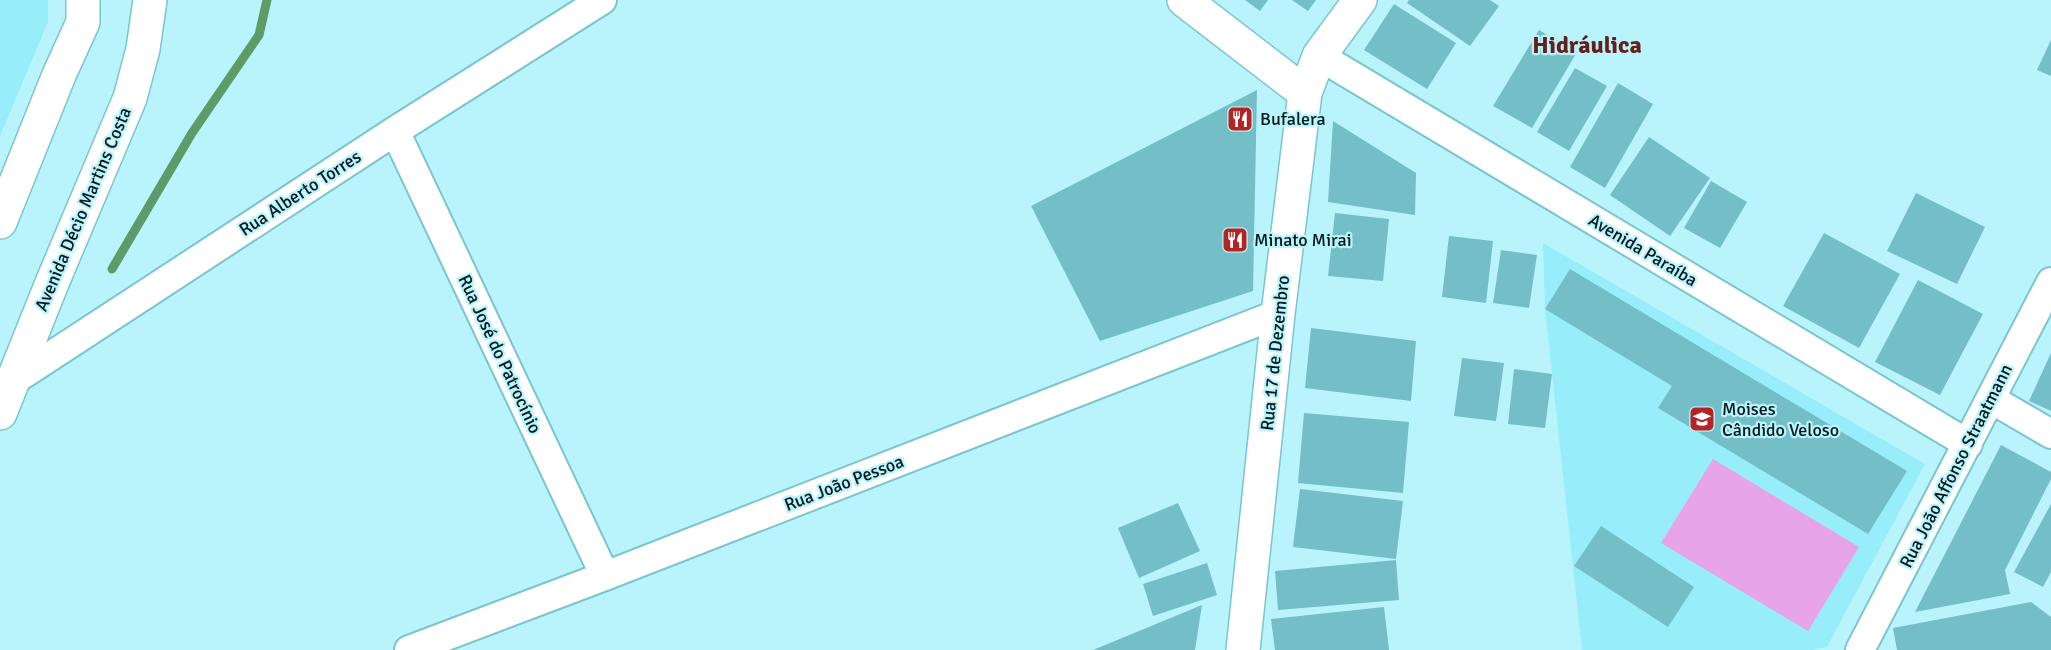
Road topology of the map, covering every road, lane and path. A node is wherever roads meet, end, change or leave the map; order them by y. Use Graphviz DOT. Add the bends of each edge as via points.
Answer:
graph roads {
  1 [pos="83,0"];
  2 [pos="150,0"];
  3 [pos="602,0"];
  4 [pos="1184,0"];
  5 [pos="1360,0"];
  6 [pos="1319,56"];
  7 [pos="1305,93"];
  8 [pos="395,131"];
  9 [pos="0,222"];
  10 [pos="2051,282"];
  11 [pos="1278,314"];
  12 [pos="6,386"];
  13 [pos="1991,399"];
  14 [pos="0,413"];
  15 [pos="2051,434"];
  16 [pos="1968,444"];
  17 [pos="605,576"];
  18 [pos="409,650"];
  19 [pos="1243,650"];
  20 [pos="1860,650"];
  1 -- 9 [label="street" via="83,22"];
  2 -- 12 [label="street, Avenida Décio Martins Costa" via="130,98"];
  3 -- 8 [label="street, Rua Alberto Torres"];
  4 -- 7 [label="street"];
  5 -- 6 [label="street, Rua 17 de Dezembro"];
  6 -- 7 [label="street, Rua 17 de Dezembro"];
  6 -- 16 [label="street, Avenida Paraíba"];
  7 -- 11 [label="street, Rua 17 de Dezembro"];
  8 -- 12 [label="street, Rua Alberto Torres"];
  8 -- 17 [label="street, Rua José do Patrocínio"];
  10 -- 13 [label="street, Rua João Affonso Straatmann"];
  11 -- 17 [label="street, Rua João Pessoa"];
  11 -- 19 [label="street, Rua 17 de Dezembro"];
  12 -- 14 [label="street, Avenida Décio Martins Costa"];
  13 -- 15 [label="street"];
  13 -- 16 [label="street, Rua João Affonso Straatmann"];
  16 -- 20 [label="street, Rua João Affonso Straatmann"];
  17 -- 18 [label="street, Rua João Pessoa"];
}
